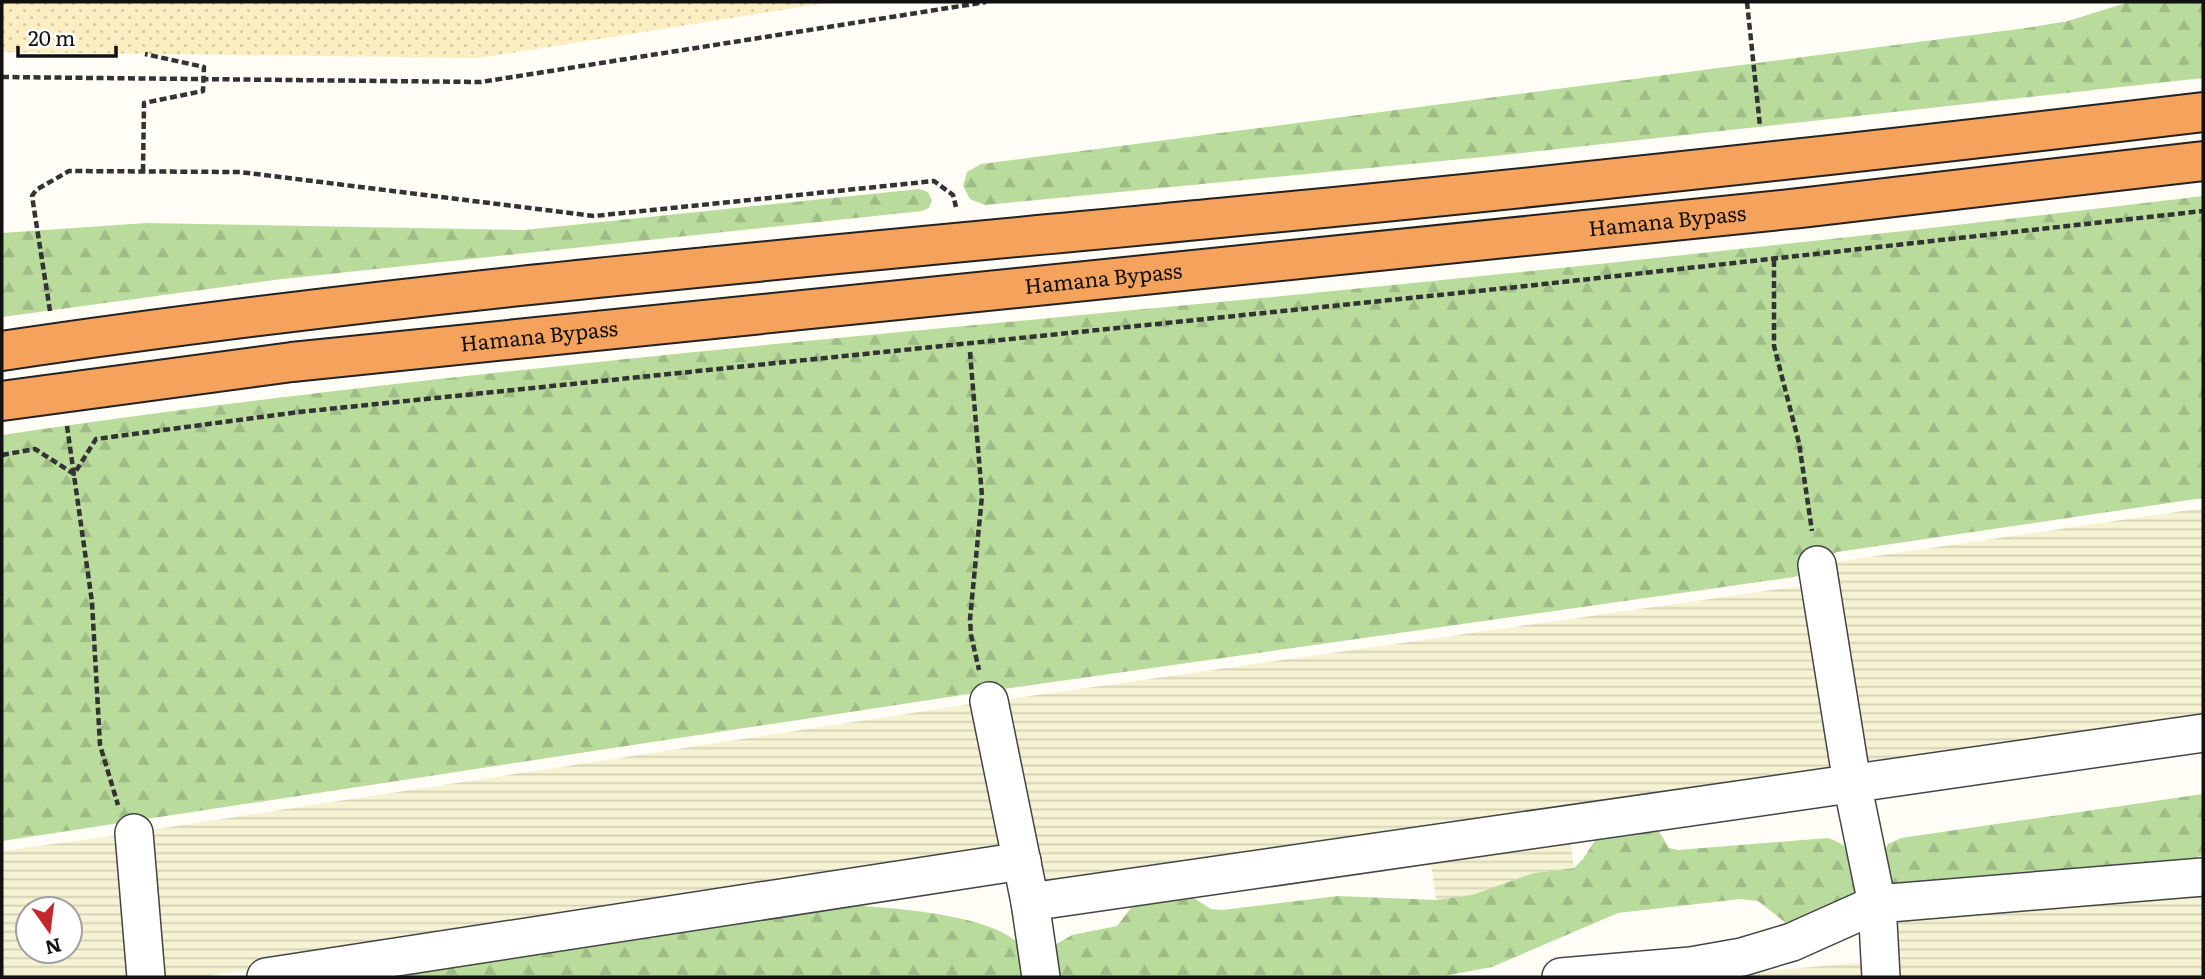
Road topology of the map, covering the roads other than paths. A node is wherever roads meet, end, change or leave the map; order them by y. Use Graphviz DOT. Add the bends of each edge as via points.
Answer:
graph roads {
  1 [pos="2203,112"];
  2 [pos="2203,161"];
  3 [pos="2,351"];
  4 [pos="2,401"];
  5 [pos="1817,565"];
  6 [pos="989,701"];
  7 [pos="2203,733"];
  8 [pos="1852,783"];
  9 [pos="134,833"];
  10 [pos="1022,861"];
  11 [pos="2203,877"];
  12 [pos="1030,902"];
  13 [pos="1877,904"];
  14 [pos="146,977"];
  15 [pos="266,977"];
  16 [pos="1041,977"];
  17 [pos="1561,977"];
  18 [pos="1881,977"];
  1 -- 3 [label="highway" via="1548,185 300,312"];
  2 -- 4 [label="highway, Hamana Bypass" via="1745,214 292,362"];
  5 -- 8 [label="street"];
  6 -- 10 [label="street"];
  7 -- 8 [label="street"];
  8 -- 12 [label="street"];
  8 -- 13 [label="street"];
  9 -- 14 [label="street"];
  10 -- 12 [label="street"];
  10 -- 15 [label="street"];
  11 -- 13 [label="street"];
  12 -- 16 [label="street"];
  13 -- 17 [label="street" via="1804,938 1742,957"];
  13 -- 18 [label="street"];
}
